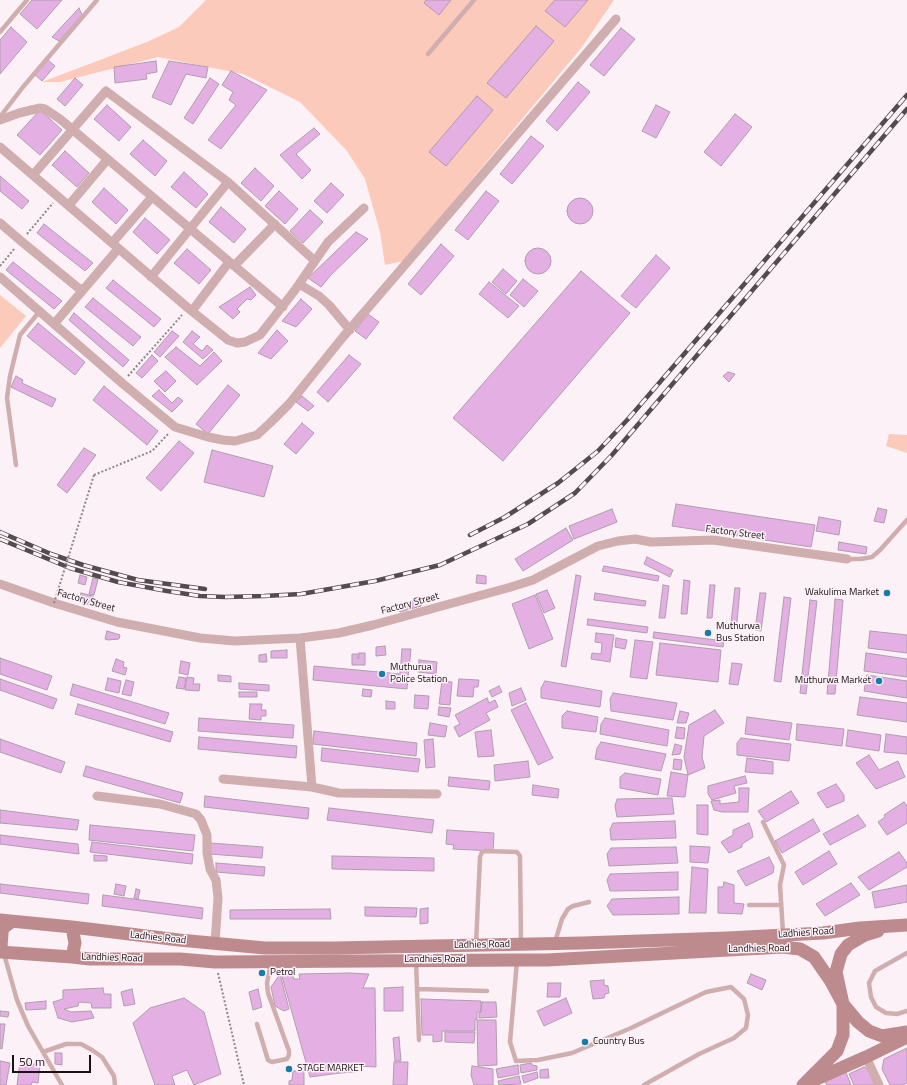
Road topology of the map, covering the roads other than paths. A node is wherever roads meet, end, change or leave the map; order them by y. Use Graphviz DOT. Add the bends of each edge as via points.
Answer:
graph roads {
  1 [pos="27,0"];
  2 [pos="97,0"];
  3 [pos="474,0"];
  4 [pos="616,19"];
  5 [pos="0,32"];
  6 [pos="428,54"];
  7 [pos="0,119"];
  8 [pos="72,130"];
  9 [pos="0,147"];
  10 [pos="107,160"];
  11 [pos="33,175"];
  12 [pos="228,182"];
  13 [pos="152,197"];
  14 [pos="69,205"];
  15 [pos="364,208"];
  16 [pos="0,223"];
  17 [pos="275,224"];
  18 [pos="190,229"];
  19 [pos="115,246"];
  20 [pos="315,261"];
  21 [pos="232,264"];
  22 [pos="0,277"];
  23 [pos="151,277"];
  24 [pos="299,284"];
  25 [pos="82,291"];
  26 [pos="283,307"];
  27 [pos="190,310"];
  28 [pos="40,311"];
  29 [pos="54,324"];
  30 [pos="350,330"];
  31 [pos="16,465"];
  32 [pos="907,520"];
  33 [pos="847,559"];
  34 [pos="0,584"];
  35 [pos="300,638"];
  36 [pos="223,779"];
  37 [pos="312,787"];
  38 [pos="438,794"];
  39 [pos="97,796"];
  40 [pos="763,822"];
  41 [pos="589,902"];
  42 [pos="749,905"];
  43 [pos="781,905"];
  44 [pos="5,921"];
  45 [pos="907,925"];
  46 [pos="892,926"];
  47 [pos="72,927"];
  48 [pos="783,935"];
  49 [pos="216,944"];
  50 [pos="520,944"];
  51 [pos="555,944"];
  52 [pos="476,945"];
  53 [pos="2,952"];
  54 [pos="907,953"];
  55 [pos="72,957"];
  56 [pos="416,960"];
  57 [pos="517,960"];
  58 [pos="271,961"];
  59 [pos="417,989"];
  60 [pos="486,991"];
  61 [pos="843,1004"];
  62 [pos="907,1011"];
  63 [pos="257,1024"];
  64 [pos="907,1032"];
  65 [pos="907,1037"];
  66 [pos="419,1040"];
  67 [pos="43,1052"];
  68 [pos="866,1057"];
  69 [pos="62,1085"];
  70 [pos="115,1085"];
  71 [pos="644,1085"];
  72 [pos="803,1085"];
  73 [pos="880,1085"];
  1 -- 5 [label="lane"];
  2 -- 7 [label="lane"];
  3 -- 6 [label="lane"];
  4 -- 30 [label="street"];
  7 -- 8 [label="street" via="40,108 60,119"];
  8 -- 10 [label="street"];
  8 -- 11 [label="street"];
  8 -- 12 [label="street" via="106,91"];
  9 -- 11 [label="street"];
  10 -- 13 [label="street"];
  10 -- 14 [label="street"];
  11 -- 14 [label="street"];
  12 -- 17 [label="street"];
  12 -- 18 [label="street"];
  13 -- 18 [label="street"];
  13 -- 19 [label="street"];
  14 -- 19 [label="street"];
  15 -- 20 [label="street" via="328,242"];
  16 -- 25 [label="street"];
  17 -- 20 [label="street"];
  17 -- 21 [label="street"];
  18 -- 21 [label="street"];
  18 -- 23 [label="street"];
  19 -- 23 [label="street"];
  19 -- 25 [label="street"];
  20 -- 24 [label="street"];
  21 -- 26 [label="street"];
  21 -- 27 [label="street"];
  22 -- 28 [label="street"];
  23 -- 27 [label="street"];
  24 -- 26 [label="street"];
  24 -- 30 [label="street" via="320,296"];
  25 -- 29 [label="street"];
  26 -- 27 [label="street" via="260,336 237,343 228,340"];
  28 -- 29 [label="street"];
  28 -- 31 [label="lane" via="20,335 10,376 7,398"];
  29 -- 30 [label="street" via="176,427 208,437 235,441 256,435 270,423 289,404"];
  32 -- 33 [label="lane" via="872,557"];
  33 -- 35 [label="street, Factory Street" via="713,540 618,541 598,546 534,580 373,625"];
  34 -- 35 [label="street, Factory Street" via="54,604 117,622 200,638 235,641"];
  35 -- 37 [label="street"];
  36 -- 37 [label="street"];
  37 -- 38 [label="street" via="339,793"];
  39 -- 49 [label="street" via="160,804 196,814 201,820 207,835 210,868 216,880"];
  40 -- 43 [label="lane" via="784,865 780,885"];
  41 -- 51 [label="lane" via="568,909 562,919"];
  42 -- 43 [label="lane"];
  43 -- 48 [label="lane"];
  44 -- 47 [label="main road, Ladhies Road"];
  44 -- 53 [label="main road"];
  45 -- 46 [label="main road"];
  46 -- 48 [label="main road, Ladhies Road"];
  46 -- 61 [label="main road, Landhies Road" via="865,935 848,945 841,954 836,972"];
  47 -- 49 [label="main road, Ladhies Road"];
  47 -- 55 [label="main road" via="75,943"];
  48 -- 51 [label="main road, Ladhies Road"];
  49 -- 52 [label="main road, Ladhies Road" via="265,948"];
  50 -- 51 [label="main road, Ladhies Road"];
  50 -- 52 [label="main road, Ladhies Road"];
  50 -- 52 [label="lane" via="520,856 517,852 485,851 480,857"];
  53 -- 55 [label="main road, Landhies Road"];
  53 -- 67 [label="lane" via="17,1000"];
  54 -- 62 [label="lane" via="875,971 869,982 871,997 876,1007 886,1013 897,1014"];
  55 -- 58 [label="main road, Landhies Road" via="215,962"];
  56 -- 57 [label="main road, Landhies Road"];
  56 -- 58 [label="main road, Landhies Road"];
  56 -- 59 [label="lane"];
  57 -- 61 [label="main road, Landhies Road" via="783,947 800,949 814,957 822,967"];
  57 -- 71 [label="lane" via="510,1042 516,1061 538,1060 572,1053 706,992 731,987 744,999 748,1015 746,1028 734,1038 699,1054"];
  58 -- 63 [label="lane" via="266,983 289,1051 287,1059 272,1062 268,1060"];
  59 -- 60 [label="lane"];
  59 -- 66 [label="lane"];
  61 -- 64 [label="main road, Landhies Road" via="869,1031 882,1036"];
  61 -- 72 [label="main road" via="843,1035 837,1051"];
  65 -- 68 [label="main road"];
  67 -- 69 [label="lane"];
  67 -- 70 [label="lane" via="66,1044 81,1044 102,1057 114,1076"];
  68 -- 72 [label="main road"];
  68 -- 73 [label="street"];
}
